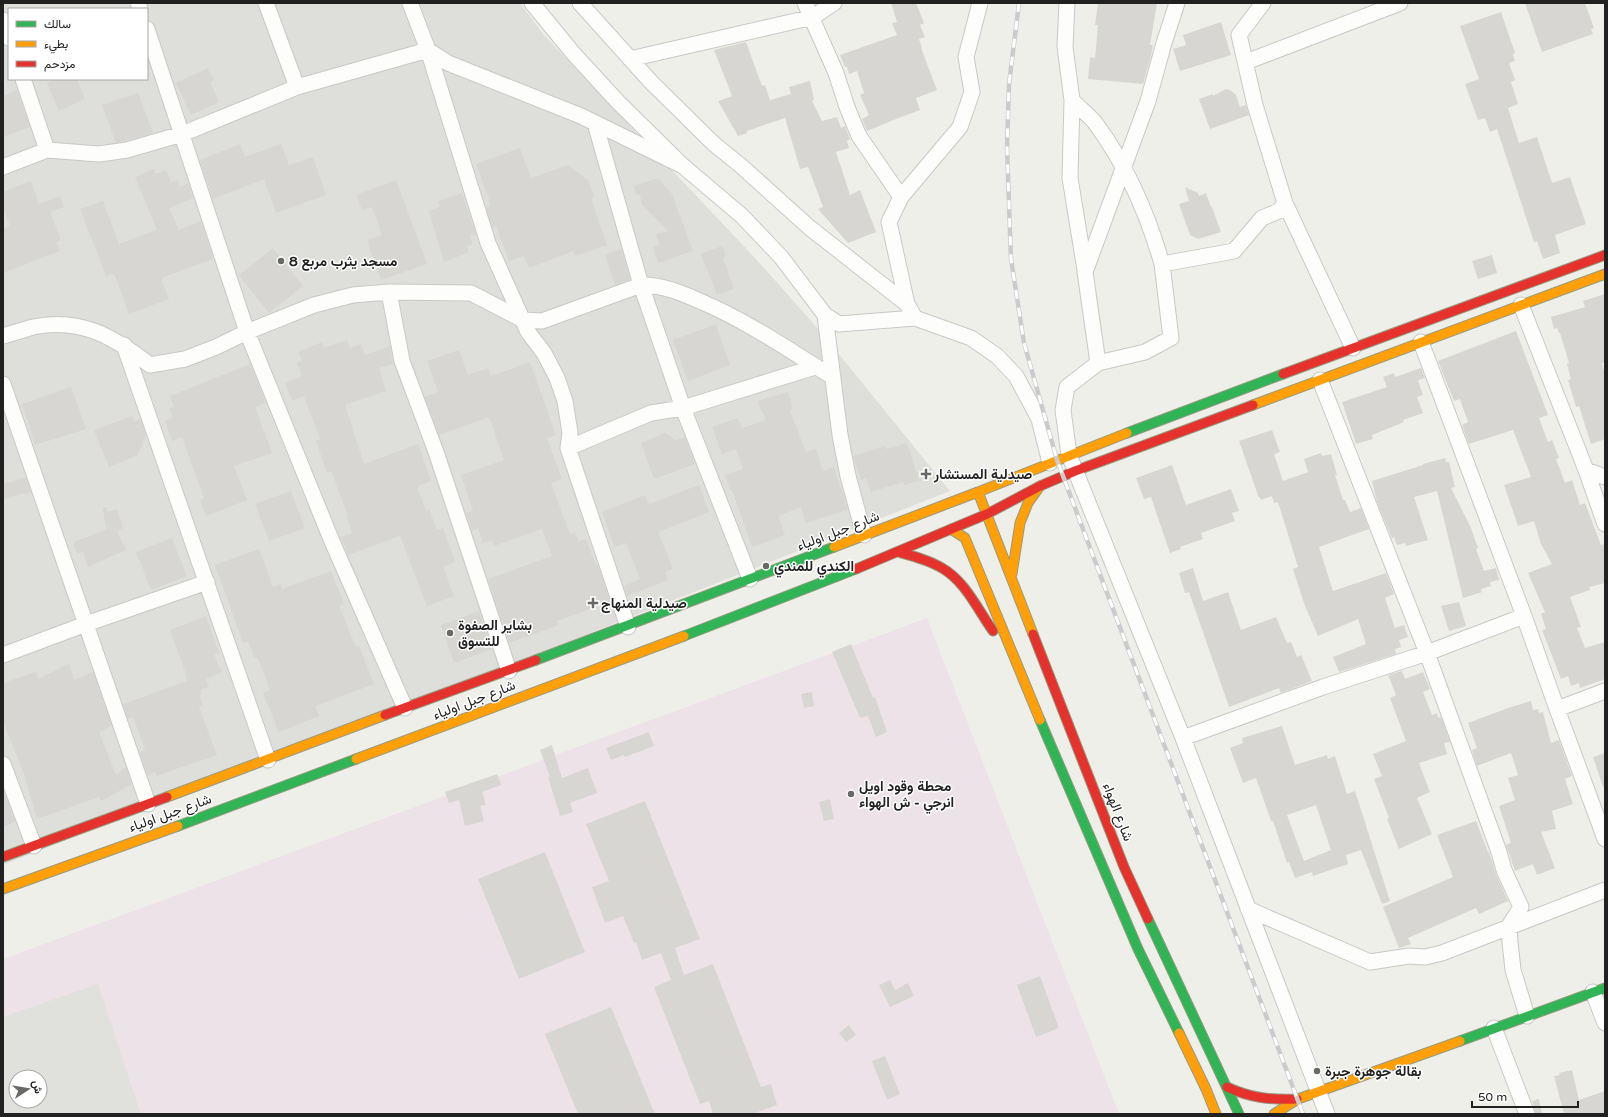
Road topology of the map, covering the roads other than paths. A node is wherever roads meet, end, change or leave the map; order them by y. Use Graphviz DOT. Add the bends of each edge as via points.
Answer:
graph roads {
  1 [pos="266,3"];
  2 [pos="410,3"];
  3 [pos="532,3"];
  4 [pos="580,3"];
  5 [pos="805,3"];
  6 [pos="834,3"];
  7 [pos="980,3"];
  8 [pos="1066,3"];
  9 [pos="1177,3"];
  10 [pos="1263,3"];
  11 [pos="1400,3"];
  12 [pos="812,17"];
  13 [pos="3,20"];
  14 [pos="148,32"];
  15 [pos="8,35"];
  16 [pos="428,50"];
  17 [pos="630,59"];
  18 [pos="1246,62"];
  19 [pos="23,80"];
  20 [pos="297,87"];
  21 [pos="1072,100"];
  22 [pos="596,123"];
  23 [pos="182,134"];
  24 [pos="46,150"];
  25 [pos="684,166"];
  26 [pos="3,167"];
  27 [pos="1123,167"];
  28 [pos="902,197"];
  29 [pos="1285,204"];
  30 [pos="1605,255"];
  31 [pos="1162,264"];
  32 [pos="1085,272"];
  33 [pos="1605,274"];
  34 [pos="640,285"];
  35 [pos="389,292"];
  36 [pos="907,304"];
  37 [pos="1521,306"];
  38 [pos="825,315"];
  39 [pos="915,318"];
  40 [pos="523,320"];
  41 [pos="247,332"];
  42 [pos="3,336"];
  43 [pos="1421,342"];
  44 [pos="124,345"];
  45 [pos="1353,348"];
  46 [pos="1098,363"];
  47 [pos="816,367"];
  48 [pos="833,377"];
  49 [pos="1320,380"];
  50 [pos="3,384"];
  51 [pos="682,408"];
  52 [pos="568,448"];
  53 [pos="1069,455"];
  54 [pos="1050,463"];
  55 [pos="1586,470"];
  56 [pos="1074,471"];
  57 [pos="1605,477"];
  58 [pos="1040,486"];
  59 [pos="978,492"];
  60 [pos="947,509"];
  61 [pos="987,514"];
  62 [pos="1605,524"];
  63 [pos="951,529"];
  64 [pos="864,535"];
  65 [pos="898,552"];
  66 [pos="1012,576"];
  67 [pos="750,579"];
  68 [pos="207,582"];
  69 [pos="1524,616"];
  70 [pos="86,624"];
  71 [pos="628,627"];
  72 [pos="1427,653"];
  73 [pos="3,655"];
  74 [pos="1015,662"];
  75 [pos="509,671"];
  76 [pos="1605,691"];
  77 [pos="405,708"];
  78 [pos="1557,710"];
  79 [pos="1183,738"];
  80 [pos="268,760"];
  81 [pos="3,764"];
  82 [pos="148,804"];
  83 [pos="1605,839"];
  84 [pos="34,846"];
  85 [pos="3,857"];
  86 [pos="3,889"];
  87 [pos="1605,890"];
  88 [pos="1248,909"];
  89 [pos="1509,926"];
  90 [pos="1599,990"];
  91 [pos="1527,1016"];
  92 [pos="1605,1024"];
  93 [pos="1494,1028"];
  94 [pos="1227,1087"];
  95 [pos="1319,1092"];
  96 [pos="1298,1099"];
  97 [pos="1216,1114"];
  98 [pos="1239,1114"];
  99 [pos="1274,1114"];
  100 [pos="1327,1114"];
  101 [pos="1527,1114"];
  1 -- 20 [label="street"];
  2 -- 16 [label="street"];
  3 -- 25 [label="street" via="618,102"];
  4 -- 17 [label="street"];
  5 -- 12 [label="street"];
  6 -- 12 [label="street"];
  7 -- 28 [label="street" via="966,57 972,92 960,127"];
  8 -- 21 [label="street" via="1065,47"];
  9 -- 27 [label="street" via="1148,101"];
  10 -- 18 [label="street" via="1239,35"];
  11 -- 18 [label="street"];
  12 -- 17 [label="street"];
  12 -- 28 [label="street" via="859,136"];
  13 -- 15 [label="street"];
  14 -- 23 [label="street"];
  16 -- 20 [label="street"];
  16 -- 22 [label="street" via="448,63"];
  16 -- 40 [label="street" via="488,244"];
  17 -- 36 [label="street" via="714,144 740,164 810,228"];
  18 -- 29 [label="street" via="1255,105"];
  19 -- 24 [label="street"];
  20 -- 23 [label="street"];
  21 -- 27 [label="street" via="1095,123"];
  21 -- 32 [label="street" via="1070,178"];
  22 -- 25 [label="street"];
  22 -- 34 [label="street"];
  23 -- 24 [label="street" via="127,150 99,154"];
  23 -- 41 [label="street"];
  24 -- 26 [label="street"];
  25 -- 38 [label="street" via="742,216 762,237"];
  27 -- 31 [label="street" via="1140,203"];
  27 -- 32 [label="street"];
  28 -- 36 [label="street" via="889,222"];
  29 -- 31 [label="street" via="1279,211 1262,218 1234,251"];
  29 -- 45 [label="street"];
  30 -- 45 [label="main road, شارع جبل اولياء"];
  31 -- 46 [label="street" via="1171,338 1145,352"];
  32 -- 46 [label="street"];
  33 -- 37 [label="main road, شارع جبل اولياء"];
  34 -- 40 [label="street" via="542,321"];
  34 -- 47 [label="street" via="662,286 678,291 726,312"];
  34 -- 51 [label="street"];
  35 -- 40 [label="street" via="471,293"];
  35 -- 41 [label="street" via="353,295 314,305"];
  35 -- 75 [label="street" via="402,361 436,452"];
  36 -- 39 [label="street"];
  37 -- 43 [label="main road, شارع جبل اولياء"];
  37 -- 55 [label="street"];
  38 -- 39 [label="street" via="839,324"];
  38 -- 48 [label="street"];
  39 -- 54 [label="street" via="971,338 997,356 1016,376 1039,419"];
  40 -- 52 [label="street" via="557,378 565,402 569,427"];
  41 -- 44 [label="street" via="185,359 150,365"];
  41 -- 77 [label="street" via="331,539"];
  42 -- 44 [label="street" via="34,327 64,325 94,330"];
  43 -- 49 [label="main road, شارع جبل اولياء"];
  43 -- 69 [label="street"];
  44 -- 68 [label="street"];
  45 -- 53 [label="main road, شارع جبل اولياء"];
  46 -- 53 [label="street" via="1067,387 1063,410"];
  47 -- 48 [label="street"];
  47 -- 51 [label="street"];
  48 -- 64 [label="street" via="841,442"];
  49 -- 56 [label="main road, شارع جبل اولياء"];
  49 -- 72 [label="street"];
  50 -- 70 [label="street"];
  51 -- 52 [label="street" via="651,413"];
  51 -- 67 [label="street"];
  52 -- 71 [label="street"];
  53 -- 54 [label="main road, شارع جبل اولياء"];
  53 -- 56 [label="street"];
  54 -- 59 [label="main road, شارع جبل اولياء"];
  55 -- 57 [label="street"];
  55 -- 62 [label="street"];
  56 -- 58 [label="main road, شارع جبل اولياء"];
  56 -- 79 [label="street"];
  58 -- 61 [label="main road, شارع جبل اولياء"];
  58 -- 66 [label="main road" via="1028,503 1020,523"];
  59 -- 60 [label="main road, شارع جبل اولياء"];
  59 -- 61 [label="main road, شارع الهواء"];
  60 -- 63 [label="main road"];
  60 -- 64 [label="main road, شارع جبل اولياء"];
  61 -- 63 [label="main road, شارع جبل اولياء"];
  61 -- 66 [label="main road, شارع الهواء"];
  63 -- 65 [label="main road, شارع جبل اولياء"];
  63 -- 74 [label="main road" via="965,538"];
  64 -- 67 [label="main road, شارع جبل اولياء"];
  65 -- 74 [label="main road" via="932,563 948,572 958,582"];
  65 -- 86 [label="main road, شارع جبل اولياء" via="623,659 168,830"];
  66 -- 94 [label="main road, شارع الهواء" via="1124,866"];
  67 -- 71 [label="main road, شارع جبل اولياء"];
  68 -- 70 [label="street"];
  68 -- 80 [label="street"];
  69 -- 72 [label="street"];
  69 -- 78 [label="street"];
  70 -- 73 [label="street"];
  70 -- 82 [label="street"];
  71 -- 75 [label="main road, شارع جبل اولياء"];
  72 -- 79 [label="street" via="1323,687"];
  72 -- 89 [label="street" via="1497,844 1504,870 1521,907"];
  74 -- 97 [label="main road" via="1138,949"];
  75 -- 77 [label="main road, شارع جبل اولياء"];
  76 -- 78 [label="street"];
  77 -- 80 [label="main road, شارع جبل اولياء"];
  78 -- 83 [label="street"];
  79 -- 88 [label="street"];
  80 -- 82 [label="main road, شارع جبل اولياء"];
  81 -- 84 [label="street"];
  82 -- 84 [label="main road, شارع جبل اولياء"];
  84 -- 85 [label="main road, شارع جبل اولياء"];
  87 -- 89 [label="street"];
  88 -- 89 [label="street" via="1370,962 1442,953"];
  88 -- 95 [label="street"];
  89 -- 91 [label="street" via="1511,957"];
  90 -- 91 [label="main road"];
  90 -- 92 [label="street"];
  91 -- 93 [label="main road"];
  93 -- 95 [label="main road"];
  93 -- 101 [label="street"];
  94 -- 96 [label="main road" via="1260,1100"];
  94 -- 98 [label="main road, شارع الهواء"];
  95 -- 96 [label="main road"];
  95 -- 100 [label="street"];
  96 -- 99 [label="main road"];
}
